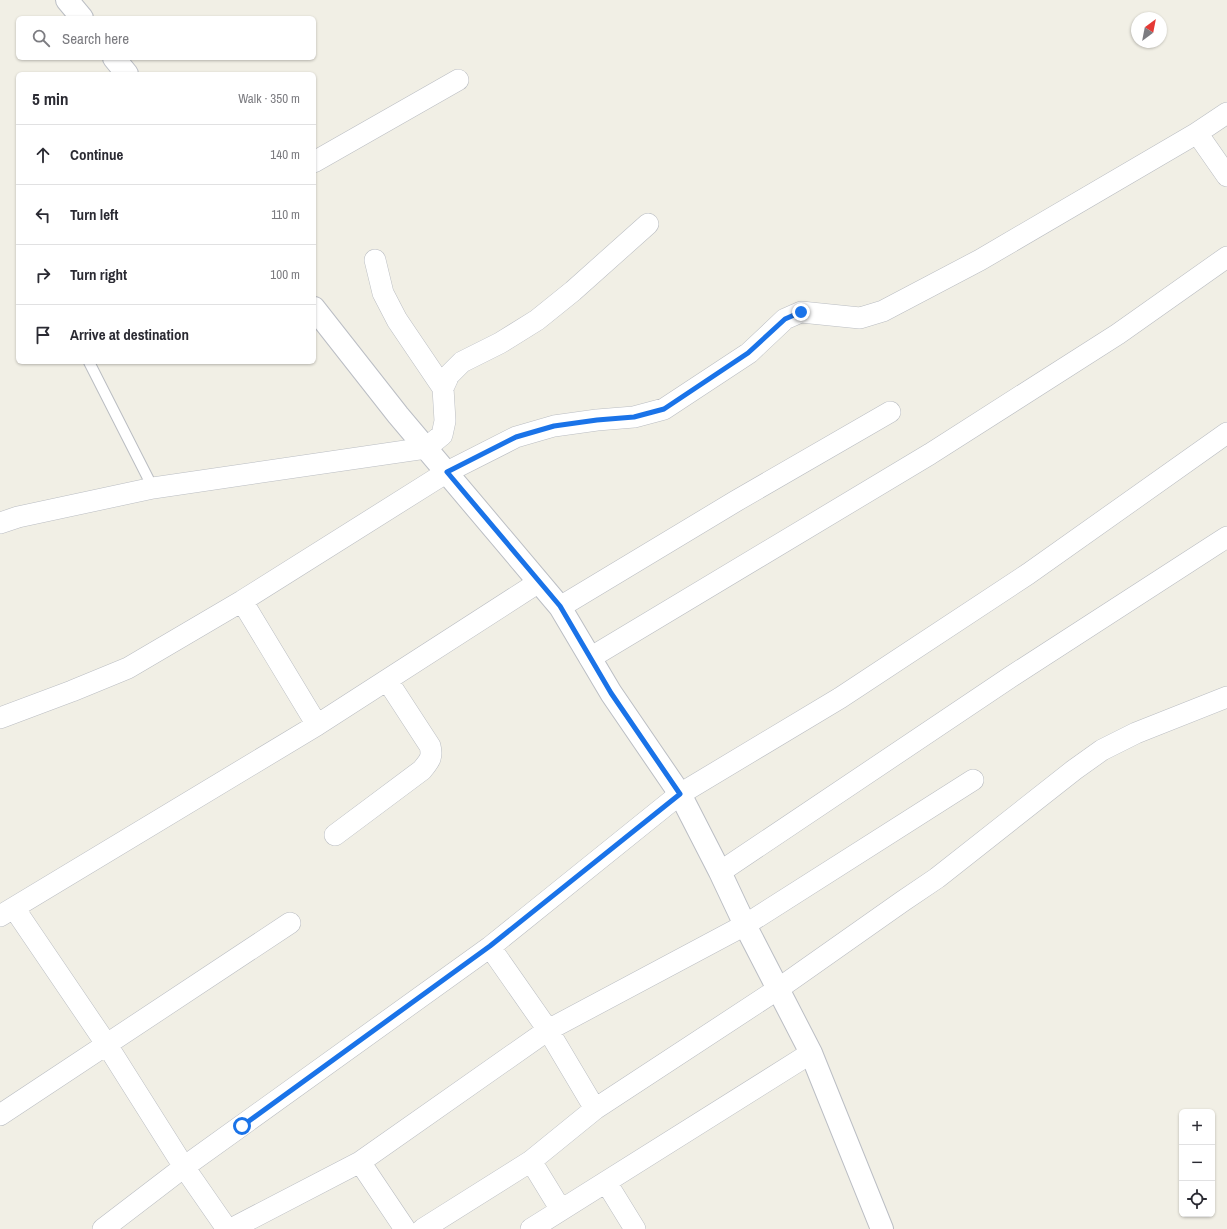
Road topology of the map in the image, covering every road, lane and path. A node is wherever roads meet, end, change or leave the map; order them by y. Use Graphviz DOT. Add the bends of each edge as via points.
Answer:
graph roads {
  1 [pos="67,0"];
  2 [pos="80,16"];
  3 [pos="116,60"];
  4 [pos="125,72"];
  5 [pos="458,80"];
  6 [pos="1227,113"];
  7 [pos="1197,133"];
  8 [pos="316,161"];
  9 [pos="1227,176"];
  10 [pos="648,224"];
  11 [pos="1227,257"];
  12 [pos="375,260"];
  13 [pos="316,311"];
  14 [pos="91,364"];
  15 [pos="443,388"];
  16 [pos="890,412"];
  17 [pos="1227,433"];
  18 [pos="426,448"];
  19 [pos="447,472"];
  20 [pos="153,488"];
  21 [pos="0,523"];
  22 [pos="1227,536"];
  23 [pos="539,582"];
  24 [pos="242,601"];
  25 [pos="560,606"];
  26 [pos="590,658"];
  27 [pos="387,680"];
  28 [pos="1227,697"];
  29 [pos="0,718"];
  30 [pos="317,724"];
  31 [pos="973,780"];
  32 [pos="680,794"];
  33 [pos="335,835"];
  34 [pos="720,872"];
  35 [pos="7,912"];
  36 [pos="290,923"];
  37 [pos="745,924"];
  38 [pos="490,946"];
  39 [pos="778,989"];
  40 [pos="548,1030"];
  41 [pos="107,1045"];
  42 [pos="811,1053"];
  43 [pos="595,1109"];
  44 [pos="0,1115"];
  45 [pos="530,1161"];
  46 [pos="360,1162"];
  47 [pos="184,1167"];
  48 [pos="606,1182"];
  49 [pos="561,1210"];
  50 [pos="104,1229"];
  51 [pos="228,1229"];
  52 [pos="231,1229"];
  53 [pos="405,1229"];
  54 [pos="423,1229"];
  55 [pos="531,1229"];
  56 [pos="635,1229"];
  57 [pos="882,1229"];
  1 -- 2 [label="main road"];
  3 -- 4 [label="main road"];
  5 -- 8 [label="street"];
  6 -- 7 [label="street"];
  7 -- 9 [label="street"];
  7 -- 19 [label="street" via="980,260 883,311 860,318 801,312 785,319 748,353 664,409 634,417 546,428 516,437"];
  10 -- 15 [label="street" via="537,320 462,362 449,375"];
  11 -- 26 [label="street" via="1118,334 930,454"];
  12 -- 15 [label="street" via="383,293 397,320"];
  13 -- 18 [label="main road"];
  14 -- 20 [label="lane"];
  15 -- 18 [label="street" via="442,435"];
  16 -- 25 [label="street"];
  17 -- 32 [label="street" via="1028,574 840,698"];
  18 -- 19 [label="main road"];
  18 -- 20 [label="street"];
  19 -- 23 [label="main road"];
  19 -- 24 [label="street"];
  20 -- 21 [label="street"];
  22 -- 34 [label="street" via="1012,676"];
  23 -- 25 [label="main road"];
  23 -- 27 [label="street"];
  24 -- 29 [label="street" via="128,668"];
  24 -- 30 [label="street"];
  25 -- 26 [label="main road"];
  26 -- 32 [label="main road"];
  27 -- 30 [label="street"];
  27 -- 33 [label="street" via="430,746 432,755 422,770"];
  28 -- 39 [label="street" via="1136,733 1102,750 937,878"];
  30 -- 35 [label="street"];
  31 -- 37 [label="street"];
  32 -- 34 [label="main road"];
  32 -- 38 [label="street"];
  34 -- 37 [label="main road"];
  35 -- 41 [label="street"];
  36 -- 41 [label="street"];
  37 -- 39 [label="main road"];
  37 -- 40 [label="street"];
  38 -- 40 [label="street"];
  38 -- 47 [label="street"];
  39 -- 42 [label="main road"];
  39 -- 43 [label="street"];
  40 -- 43 [label="street"];
  40 -- 46 [label="street"];
  41 -- 44 [label="street"];
  41 -- 47 [label="street"];
  42 -- 48 [label="street"];
  42 -- 57 [label="main road"];
  43 -- 45 [label="street"];
  45 -- 49 [label="street"];
  45 -- 54 [label="street"];
  46 -- 52 [label="street"];
  46 -- 53 [label="street"];
  47 -- 50 [label="street"];
  47 -- 51 [label="street"];
  48 -- 49 [label="street"];
  48 -- 56 [label="street"];
  49 -- 55 [label="street"];
}
